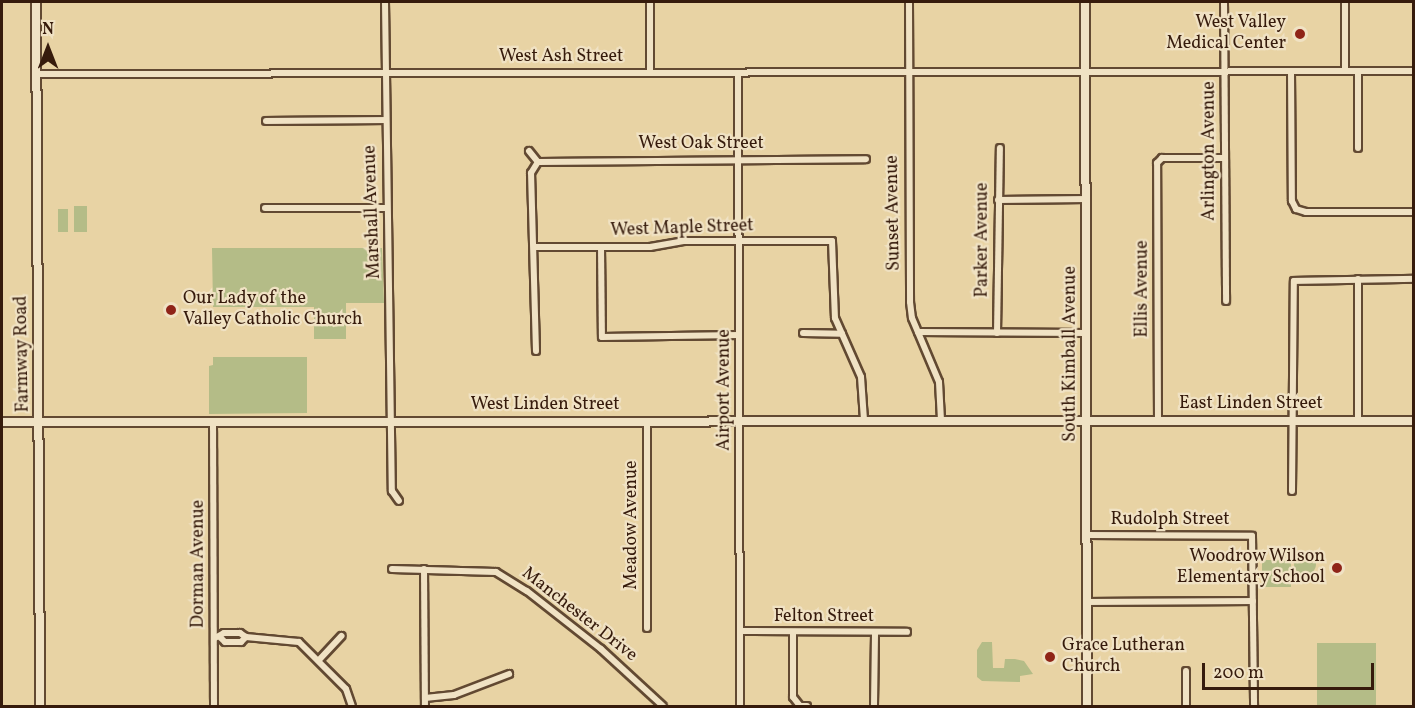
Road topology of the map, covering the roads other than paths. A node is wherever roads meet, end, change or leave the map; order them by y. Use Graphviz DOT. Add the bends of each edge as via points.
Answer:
graph roads {
  1 [pos="36,2"];
  2 [pos="385,2"];
  3 [pos="650,2"];
  4 [pos="909,2"];
  5 [pos="1085,2"];
  6 [pos="1224,2"];
  7 [pos="1345,2"];
  8 [pos="1345,71"];
  9 [pos="1358,71"];
  10 [pos="1413,71"];
  11 [pos="650,72"];
  12 [pos="909,72"];
  13 [pos="1086,72"];
  14 [pos="1224,72"];
  15 [pos="1291,72"];
  16 [pos="386,73"];
  17 [pos="738,73"];
  18 [pos="37,74"];
  19 [pos="386,120"];
  20 [pos="266,121"];
  21 [pos="1000,148"];
  22 [pos="1358,148"];
  23 [pos="529,151"];
  24 [pos="1225,158"];
  25 [pos="738,159"];
  26 [pos="866,159"];
  27 [pos="538,162"];
  28 [pos="1087,199"];
  29 [pos="998,200"];
  30 [pos="265,208"];
  31 [pos="387,208"];
  32 [pos="1413,212"];
  33 [pos="738,242"];
  34 [pos="534,247"];
  35 [pos="601,247"];
  36 [pos="1358,279"];
  37 [pos="1413,279"];
  38 [pos="1226,301"];
  39 [pos="802,333"];
  40 [pos="918,333"];
  41 [pos="998,333"];
  42 [pos="1087,333"];
  43 [pos="842,334"];
  44 [pos="739,335"];
  45 [pos="536,351"];
  46 [pos="740,420"];
  47 [pos="864,420"];
  48 [pos="941,420"];
  49 [pos="1088,420"];
  50 [pos="1158,420"];
  51 [pos="1292,420"];
  52 [pos="1358,420"];
  53 [pos="40,421"];
  54 [pos="213,421"];
  55 [pos="392,421"];
  56 [pos="647,421"];
  57 [pos="1413,421"];
  58 [pos="2,422"];
  59 [pos="1292,491"];
  60 [pos="399,501"];
  61 [pos="1088,535"];
  62 [pos="392,569"];
  63 [pos="424,569"];
  64 [pos="1253,601"];
  65 [pos="1088,602"];
  66 [pos="647,628"];
  67 [pos="741,631"];
  68 [pos="793,632"];
  69 [pos="875,632"];
  70 [pos="907,632"];
  71 [pos="341,636"];
  72 [pos="218,638"];
  73 [pos="319,660"];
  74 [pos="1186,671"];
  75 [pos="508,674"];
  76 [pos="425,698"];
  77 [pos="40,706"];
  78 [pos="214,706"];
  79 [pos="352,706"];
  80 [pos="425,706"];
  81 [pos="663,706"];
  82 [pos="740,706"];
  83 [pos="807,706"];
  84 [pos="874,706"];
  85 [pos="1087,706"];
  86 [pos="1186,706"];
  87 [pos="1254,706"];
  1 -- 18 [label="street, Farmway Road"];
  2 -- 16 [label="street, Marshall Avenue"];
  3 -- 11 [label="street"];
  4 -- 12 [label="street, Sunset Avenue"];
  5 -- 13 [label="street, South Kimball Avenue"];
  6 -- 14 [label="street, Arlington Avenue"];
  7 -- 8 [label="street"];
  8 -- 9 [label="street, West Ash Street"];
  8 -- 15 [label="street, West Ash Street"];
  9 -- 10 [label="street, West Ash Street"];
  9 -- 22 [label="street"];
  11 -- 16 [label="street, West Ash Street"];
  11 -- 17 [label="street, West Ash Street"];
  12 -- 13 [label="street, West Ash Street"];
  12 -- 17 [label="street, West Ash Street"];
  12 -- 40 [label="street, Sunset Avenue" via="910,302"];
  13 -- 14 [label="street, West Ash Street"];
  13 -- 28 [label="street, South Kimball Avenue"];
  14 -- 15 [label="street, West Ash Street"];
  14 -- 24 [label="street, Arlington Avenue"];
  15 -- 32 [label="street" via="1292,201 1296,209"];
  16 -- 18 [label="street, West Ash Street"];
  16 -- 19 [label="street, Marshall Avenue"];
  17 -- 25 [label="street, Airport Avenue"];
  18 -- 53 [label="street, Farmway Road"];
  19 -- 20 [label="street"];
  19 -- 31 [label="street, Marshall Avenue"];
  21 -- 29 [label="street, Parker Avenue"];
  23 -- 27 [label="street"];
  24 -- 38 [label="street, Arlington Avenue"];
  24 -- 50 [label="street, Ellis Avenue" via="1158,159"];
  25 -- 26 [label="street, West Oak Street"];
  25 -- 27 [label="street, West Oak Street"];
  25 -- 33 [label="street, Airport Avenue"];
  27 -- 34 [label="street" via="531,173"];
  28 -- 29 [label="street"];
  28 -- 42 [label="street, South Kimball Avenue"];
  29 -- 41 [label="street, Parker Avenue"];
  30 -- 31 [label="street"];
  31 -- 55 [label="street, Marshall Avenue"];
  33 -- 35 [label="street, West Maple Street" via="683,241 650,247"];
  33 -- 43 [label="street, West Maple Street" via="832,241 832,302"];
  33 -- 44 [label="street, Airport Avenue"];
  34 -- 35 [label="street, West Maple Street"];
  34 -- 45 [label="street"];
  35 -- 44 [label="street" via="602,337"];
  36 -- 37 [label="street"];
  36 -- 51 [label="street" via="1294,281"];
  36 -- 52 [label="street"];
  39 -- 43 [label="street"];
  40 -- 41 [label="street"];
  40 -- 48 [label="street, Sunset Avenue" via="939,382"];
  41 -- 42 [label="street"];
  42 -- 49 [label="street, South Kimball Avenue"];
  43 -- 47 [label="street" via="861,377"];
  44 -- 46 [label="street, Airport Avenue"];
  46 -- 47 [label="street, West Linden Street"];
  46 -- 56 [label="street, West Linden Street"];
  46 -- 67 [label="street, Airport Avenue"];
  47 -- 48 [label="street, West Linden Street"];
  48 -- 49 [label="street, West Linden Street"];
  49 -- 50 [label="street, East Linden Street"];
  49 -- 61 [label="street, South Kimball Avenue"];
  50 -- 51 [label="street, East Linden Street"];
  51 -- 52 [label="street, East Linden Street"];
  51 -- 59 [label="street"];
  52 -- 57 [label="street, East Linden Street"];
  53 -- 54 [label="street, West Linden Street"];
  53 -- 58 [label="street, West Linden Street"];
  53 -- 77 [label="street, Farmway Road"];
  54 -- 55 [label="street, West Linden Street"];
  54 -- 72 [label="street, Dorman Avenue"];
  55 -- 56 [label="street, West Linden Street"];
  55 -- 60 [label="street, Marshall Avenue" via="392,491"];
  56 -- 66 [label="street, Meadow Avenue"];
  61 -- 64 [label="street, Rudolph Street" via="1252,536"];
  61 -- 65 [label="street, South Kimball Avenue"];
  62 -- 63 [label="street, Manchester Drive"];
  63 -- 76 [label="street"];
  63 -- 81 [label="street, Manchester Drive" via="496,572 527,591 601,649"];
  64 -- 65 [label="street"];
  64 -- 87 [label="street"];
  65 -- 85 [label="street, South Kimball Avenue"];
  67 -- 68 [label="street, Felton Street"];
  67 -- 82 [label="street, Airport Avenue"];
  68 -- 69 [label="street, Felton Street"];
  68 -- 83 [label="street" via="793,697 800,706"];
  69 -- 70 [label="street, Felton Street"];
  69 -- 84 [label="street"];
  71 -- 73 [label="street"];
  72 -- 73 [label="street" via="233,642 246,638 299,642"];
  72 -- 78 [label="street, Dorman Avenue"];
  73 -- 79 [label="street" via="346,689"];
  74 -- 86 [label="street"];
  75 -- 76 [label="street" via="454,695"];
  76 -- 80 [label="street"];
}
